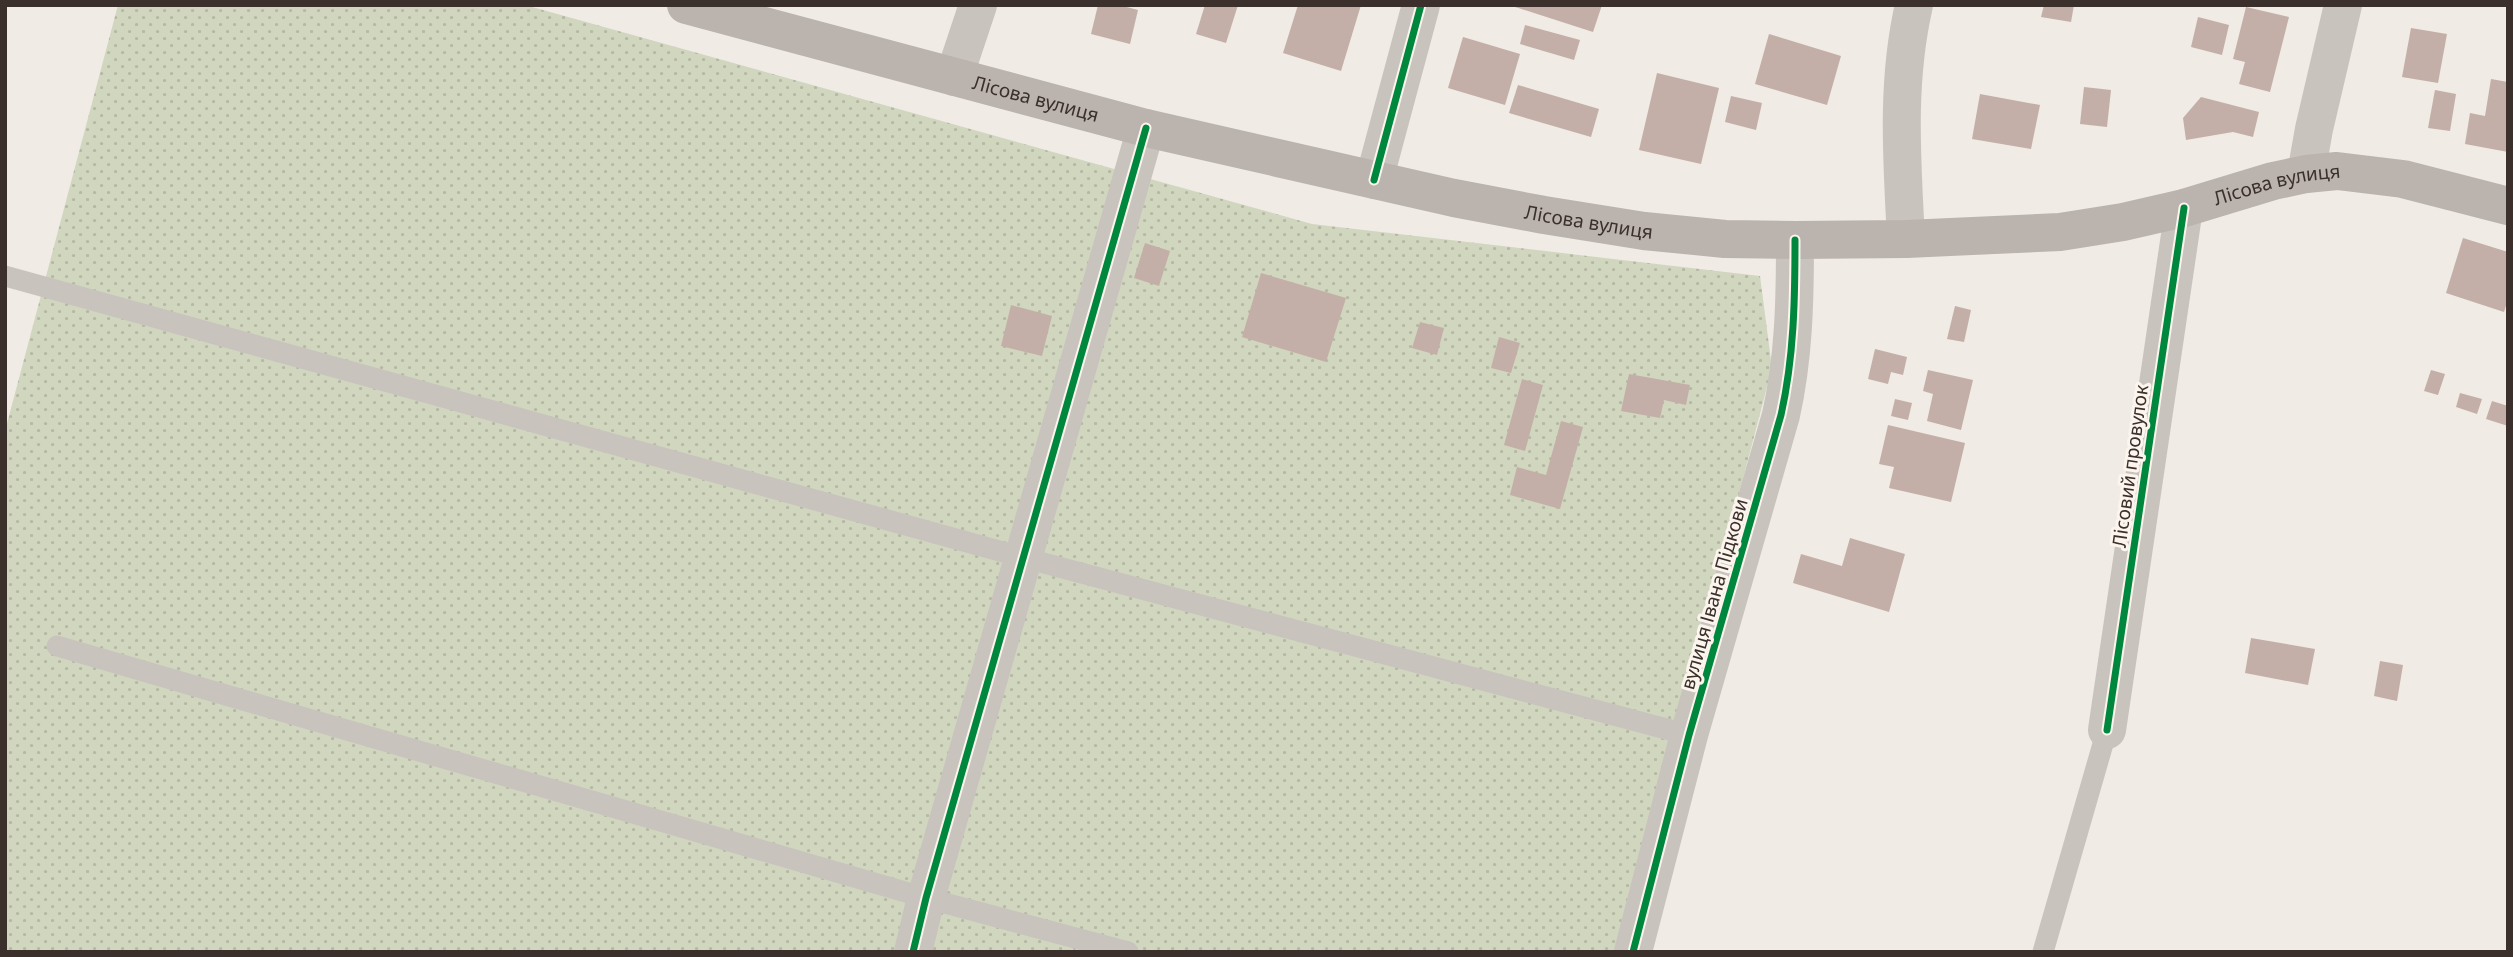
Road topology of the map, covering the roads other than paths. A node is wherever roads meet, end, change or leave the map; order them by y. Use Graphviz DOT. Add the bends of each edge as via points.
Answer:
graph roads {
  1 [pos="686,5"];
  2 [pos="978,5"];
  3 [pos="1421,5"];
  4 [pos="1914,5"];
  5 [pos="2343,5"];
  6 [pos="954,77"];
  7 [pos="1146,128"];
  8 [pos="2306,174"];
  9 [pos="1374,180"];
  10 [pos="2508,206"];
  11 [pos="2185,208"];
  12 [pos="1906,239"];
  13 [pos="1795,240"];
  14 [pos="5,276"];
  15 [pos="1025,558"];
  16 [pos="57,646"];
  17 [pos="2107,730"];
  18 [pos="1689,735"];
  19 [pos="926,898"];
  20 [pos="913,952"];
  21 [pos="1128,952"];
  22 [pos="1633,952"];
  23 [pos="2043,952"];
  1 -- 6 [label="main road, Лісова вулиця"];
  2 -- 6 [label="street"];
  3 -- 9 [label="street"];
  4 -- 12 [label="street" via="1900,98"];
  5 -- 8 [label="street"];
  6 -- 7 [label="main road, Лісова вулиця"];
  7 -- 9 [label="main road, Лісова вулиця"];
  7 -- 15 [label="street"];
  8 -- 10 [label="main road, Лісова вулиця" via="2337,171 2391,177"];
  8 -- 11 [label="main road, Лісова вулиця"];
  9 -- 13 [label="main road, Лісова вулиця" via="1644,231"];
  11 -- 12 [label="main road, Лісова вулиця" via="2060,232"];
  11 -- 17 [label="street, Лісовий провулок"];
  12 -- 13 [label="main road, Лісова вулиця"];
  13 -- 18 [label="street, вулиця Івана Підкови" via="1789,376"];
  14 -- 15 [label="lane"];
  15 -- 18 [label="lane"];
  15 -- 19 [label="street"];
  16 -- 19 [label="lane"];
  17 -- 23 [label="lane"];
  18 -- 22 [label="street, вулиця Івана Підкови"];
  19 -- 20 [label="street"];
  19 -- 21 [label="lane"];
}
